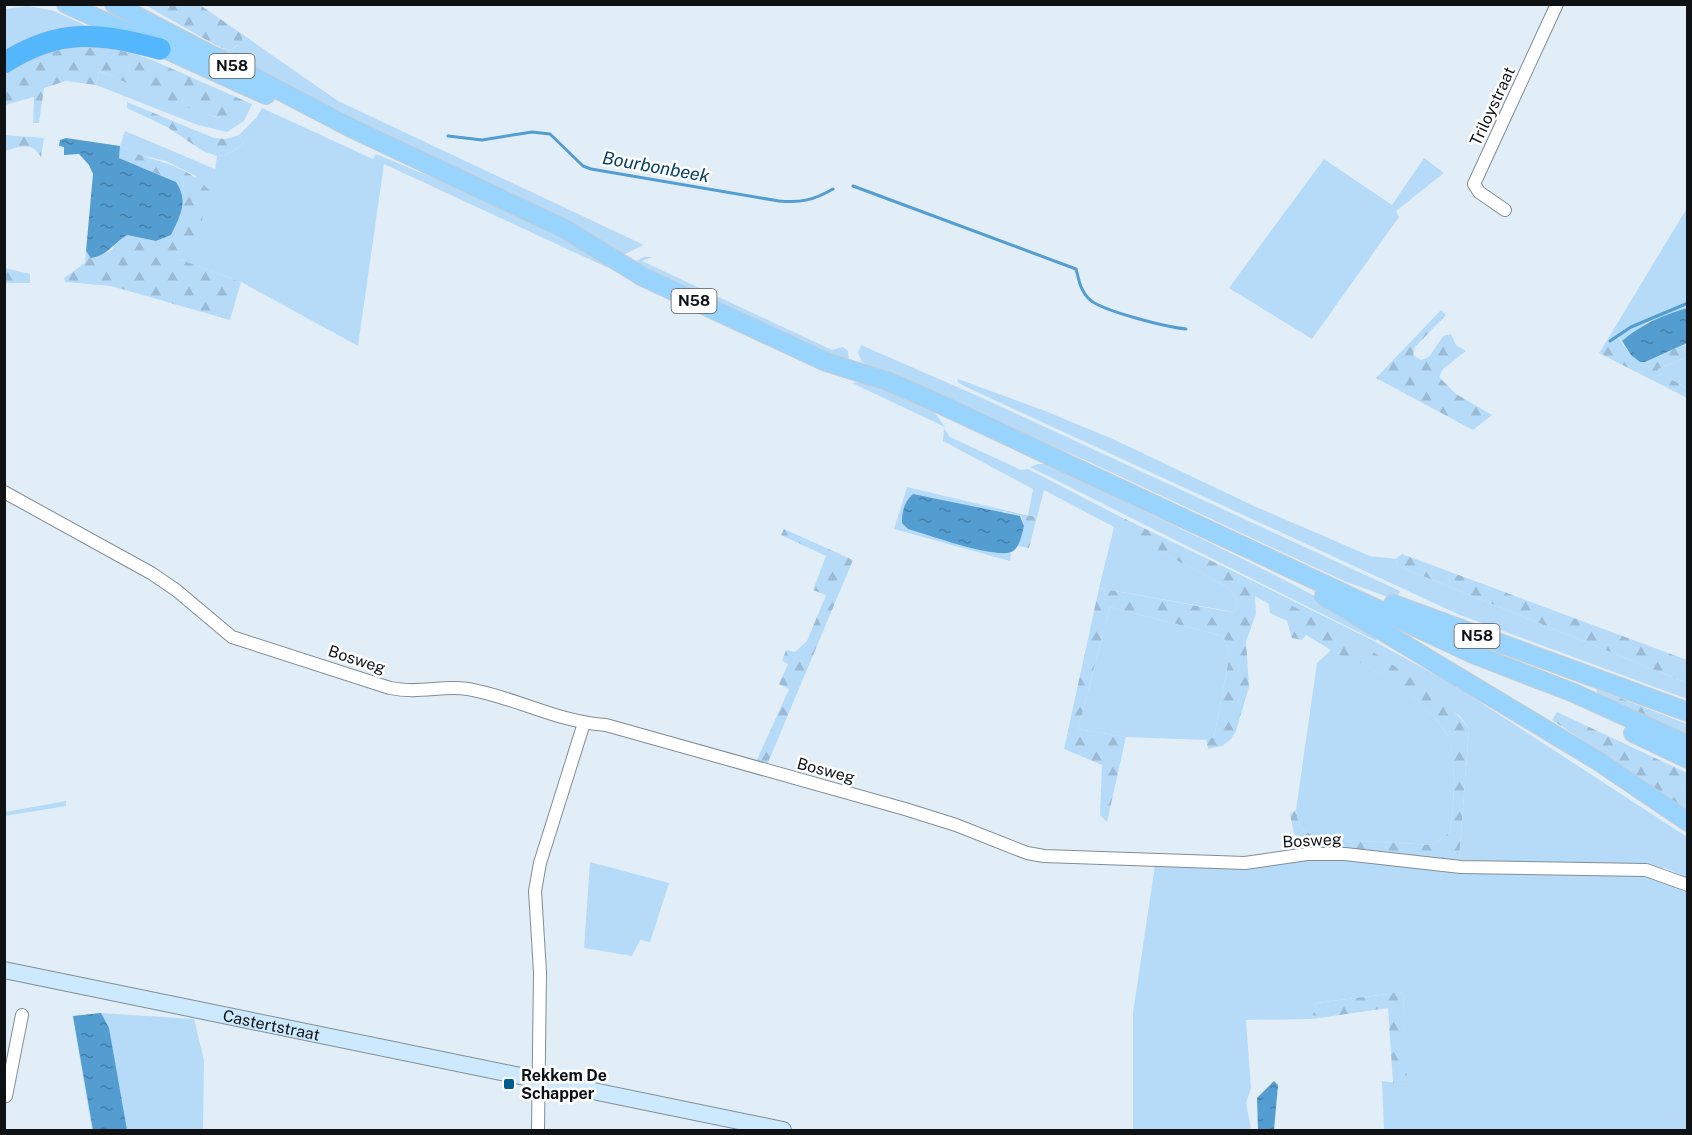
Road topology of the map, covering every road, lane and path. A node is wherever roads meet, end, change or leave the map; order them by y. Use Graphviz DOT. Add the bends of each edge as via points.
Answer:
graph roads {
  1 [pos="66,4"];
  2 [pos="114,4"];
  3 [pos="1557,4"];
  4 [pos="160,50"];
  5 [pos="4,63"];
  6 [pos="349,127"];
  7 [pos="1505,210"];
  8 [pos="4,492"];
  9 [pos="1268,558"];
  10 [pos="1473,654"];
  11 [pos="1688,712"];
  12 [pos="584,723"];
  13 [pos="1688,745"];
  14 [pos="1688,759"];
  15 [pos="1688,822"];
  16 [pos="1688,885"];
  17 [pos="4,970"];
  18 [pos="22,1015"];
  19 [pos="6,1080"];
  20 [pos="538,1080"];
  21 [pos="6,1096"];
  22 [pos="538,1131"];
  23 [pos="783,1131"];
  1 -- 4 [label="main road, N58" via="139,36"];
  2 -- 6 [label="main road, N58"];
  3 -- 7 [label="street, Triloystraat" via="1474,184"];
  4 -- 5 [label="highway" via="107,36 75,36 34,45"];
  4 -- 6 [label="main road, N58"];
  6 -- 9 [label="main road, N58" via="565,229 623,266 691,299 826,362 931,400"];
  8 -- 12 [label="street, Bosweg" via="151,573 232,637 390,688 425,692 466,689"];
  9 -- 10 [label="main road, N58"];
  9 -- 11 [label="main road, N58" via="1300,564 1395,605"];
  9 -- 15 [label="main road, N58" via="1300,584 1598,761"];
  10 -- 13 [label="main road, N58" via="1574,693"];
  10 -- 14 [label="main road, N58"];
  12 -- 16 [label="street, Bosweg" via="606,725 905,809 1044,856 1245,863 1307,854 1345,854 1461,867 1637,869"];
  12 -- 20 [label="street" via="540,863 535,891 540,972"];
  17 -- 20 [label="main road, Castertstraat"];
  18 -- 19 [label="street"];
  19 -- 21 [label="street"];
  20 -- 22 [label="street"];
  20 -- 23 [label="main road, Castertstraat"];
}
